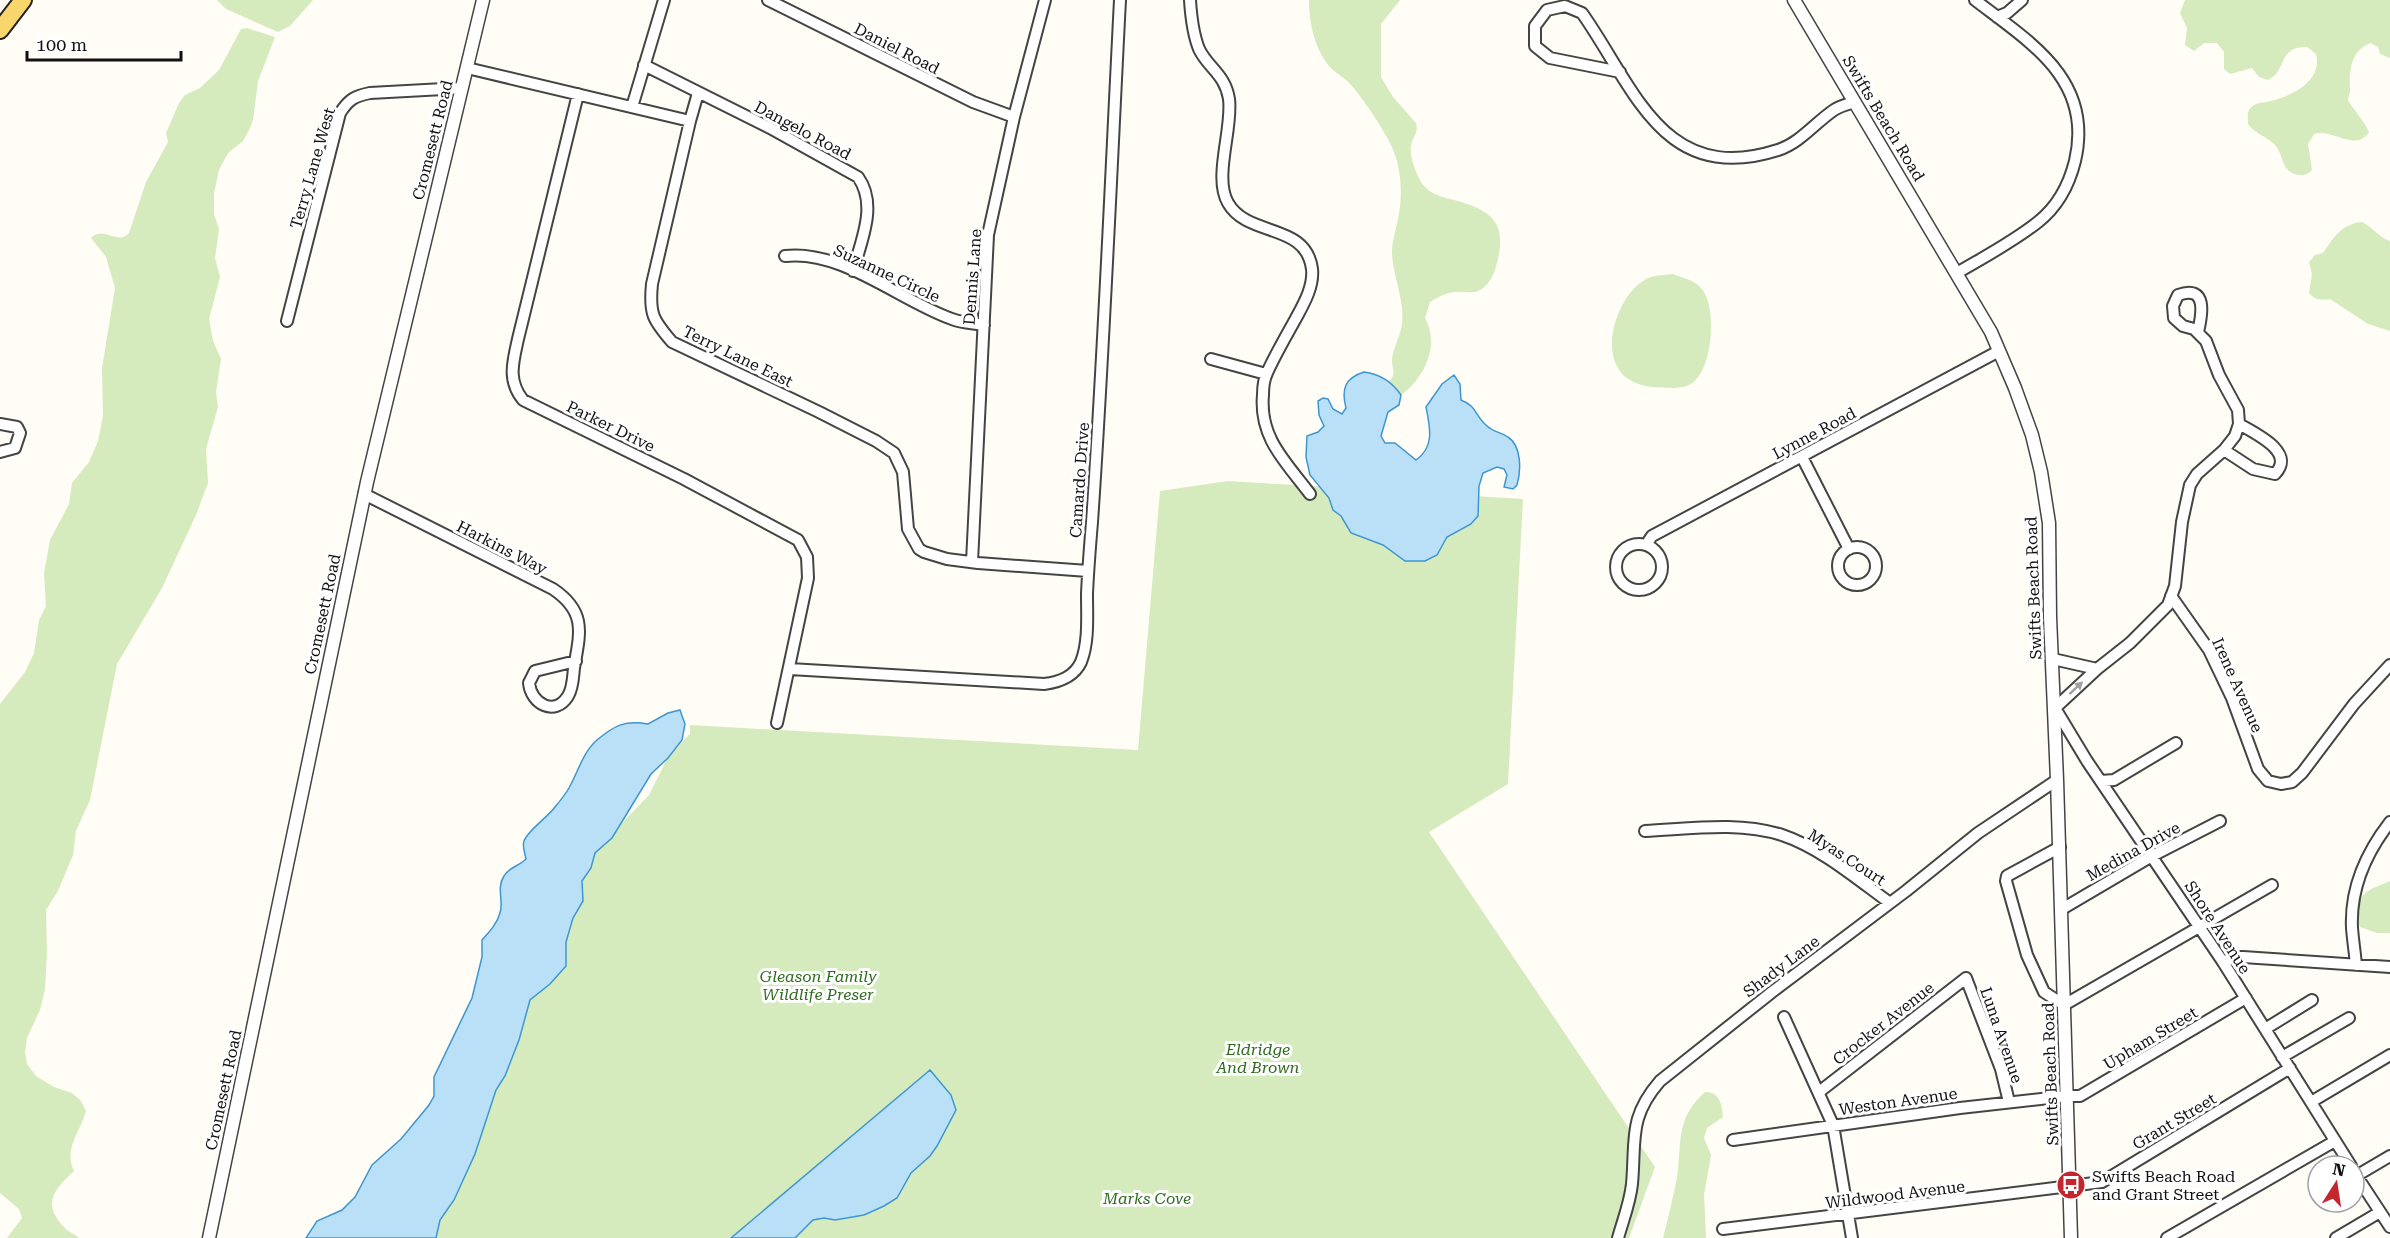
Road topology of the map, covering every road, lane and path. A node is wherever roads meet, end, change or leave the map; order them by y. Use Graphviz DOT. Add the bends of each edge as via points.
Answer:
graph roads {
  1 [pos="23,0"];
  2 [pos="483,0"];
  3 [pos="664,0"];
  4 [pos="768,0"];
  5 [pos="1120,0"];
  6 [pos="1190,0"];
  7 [pos="1794,0"];
  8 [pos="1975,0"];
  9 [pos="2022,0"];
  10 [pos="1042,1"];
  11 [pos="1997,17"];
  12 [pos="0,30"];
  13 [pos="645,65"];
  14 [pos="467,68"];
  15 [pos="1620,72"];
  16 [pos="462,88"];
  17 [pos="698,93"];
  18 [pos="578,94"];
  19 [pos="1855,102"];
  20 [pos="632,107"];
  21 [pos="1014,117"];
  22 [pos="690,122"];
  23 [pos="785,256"];
  24 [pos="853,271"];
  25 [pos="1957,273"];
  26 [pos="287,321"];
  27 [pos="984,325"];
  28 [pos="2198,332"];
  29 [pos="1999,351"];
  30 [pos="1211,359"];
  31 [pos="1266,374"];
  32 [pos="0,424"];
  33 [pos="2239,424"];
  34 [pos="2224,450"];
  35 [pos="0,452"];
  36 [pos="1802,456"];
  37 [pos="1310,494"];
  38 [pos="364,495"];
  39 [pos="1646,545"];
  40 [pos="1849,549"];
  41 [pos="972,562"];
  42 [pos="1088,571"];
  43 [pos="2171,596"];
  44 [pos="2053,659"];
  45 [pos="576,661"];
  46 [pos="2390,665"];
  47 [pos="790,669"];
  48 [pos="2097,669"];
  49 [pos="2055,708"];
  50 [pos="777,723"];
  51 [pos="2176,743"];
  52 [pos="2057,780"];
  53 [pos="2101,781"];
  54 [pos="2220,821"];
  55 [pos="2390,822"];
  56 [pos="1645,831"];
  57 [pos="2060,847"];
  58 [pos="2152,856"];
  59 [pos="2272,885"];
  60 [pos="1890,903"];
  61 [pos="2062,909"];
  62 [pos="2200,926"];
  63 [pos="2223,962"];
  64 [pos="2356,965"];
  65 [pos="2390,967"];
  66 [pos="1966,978"];
  67 [pos="2246,998"];
  68 [pos="2312,1000"];
  69 [pos="2064,1005"];
  70 [pos="1784,1017"];
  71 [pos="2349,1018"];
  72 [pos="2265,1029"];
  73 [pos="2390,1055"];
  74 [pos="2282,1057"];
  75 [pos="2290,1068"];
  76 [pos="1819,1092"];
  77 [pos="2067,1095"];
  78 [pos="2009,1102"];
  79 [pos="2311,1102"];
  80 [pos="1833,1125"];
  81 [pos="1733,1140"];
  82 [pos="2335,1141"];
  83 [pos="2343,1154"];
  84 [pos="2390,1156"];
  85 [pos="2366,1166"];
  86 [pos="2070,1185"];
  87 [pos="2366,1190"];
  88 [pos="2380,1212"];
  89 [pos="1848,1215"];
  90 [pos="2390,1227"];
  91 [pos="1723,1229"];
  92 [pos="2187,1233"];
  93 [pos="209,1238"];
  94 [pos="1618,1238"];
  95 [pos="1852,1238"];
  96 [pos="2071,1238"];
  97 [pos="2167,1238"];
  98 [pos="2336,1238"];
  1 -- 12 [label="main road"];
  2 -- 14 [label="street, Cromesett Road"];
  3 -- 13 [label="street"];
  4 -- 21 [label="street, Daniel Road" via="973,102"];
  5 -- 42 [label="street, Camardo Drive"];
  6 -- 31 [label="street" via="1200,51 1218,72 1229,100 1222,182 1227,202 1246,221 1287,234 1299,242 1312,268 1302,306"];
  7 -- 19 [label="street, Swifts Beach Road"];
  8 -- 11 [label="street"];
  9 -- 11 [label="street"];
  10 -- 21 [label="street, Dennis Lane"];
  11 -- 25 [label="street" via="2050,62 2065,81 2078,109 2080,141 2059,200 2039,222"];
  13 -- 17 [label="street, Dangelo Road"];
  13 -- 20 [label="street"];
  14 -- 16 [label="street, Cromesett Road"];
  14 -- 18 [label="street"];
  15 -- 15 [label="street" via="1582,13 1565,6 1547,10 1535,26 1535,46 1550,58"];
  15 -- 19 [label="street" via="1652,121 1682,146 1713,156 1747,158 1781,149 1836,108"];
  16 -- 26 [label="street, Terry Lane West" via="370,93 348,101 340,112"];
  16 -- 38 [label="street, Cromesett Road"];
  17 -- 22 [label="street, Terry Lane East"];
  17 -- 24 [label="street, Dangelo Road" via="858,177 869,203"];
  18 -- 20 [label="street"];
  18 -- 47 [label="street, Parker Drive" via="518,339 511,372 515,390 523,400 798,540 807,557 808,578"];
  19 -- 25 [label="street, Swifts Beach Road"];
  20 -- 22 [label="street"];
  21 -- 27 [label="street, Dennis Lane" via="988,236"];
  22 -- 41 [label="street, Terry Lane East" via="652,284 650,300 655,323 672,342 819,412 894,453 903,472 908,529 918,549 932,556"];
  23 -- 24 [label="street, Suzanne Circle" via="813,256"];
  24 -- 27 [label="street, Suzanne Circle" via="952,319"];
  25 -- 29 [label="street, Swifts Beach Road"];
  27 -- 41 [label="street, Dennis Lane"];
  28 -- 33 [label="street" via="2206,341 2238,410"];
  29 -- 36 [label="street, Lynne Road"];
  29 -- 44 [label="street, Swifts Beach Road" via="2032,435 2041,472 2049,523"];
  30 -- 31 [label="street"];
  31 -- 37 [label="street" via="1264,427 1276,450"];
  32 -- 35 [label="street" via="17,427 20,433 15,448"];
  33 -- 34 [label="street"];
  33 -- 34 [label="street" via="2272,445 2280,454 2280,468 2275,474 2253,469"];
  34 -- 43 [label="street" via="2190,485"];
  36 -- 39 [label="street, Lynne Road" via="1652,536"];
  36 -- 40 [label="street"];
  38 -- 45 [label="street, Harkins Way" via="564,596 579,624"];
  38 -- 93 [label="street, Cromesett Road"];
  39 -- 39 [label="street, Lynne Road" via="1628,547 1617,560 1618,578 1632,589 1649,588 1661,574 1659,557"];
  41 -- 42 [label="street, Terry Lane East"];
  42 -- 47 [label="street, Camardo Drive" via="1082,660 1072,675 1057,682"];
  43 -- 46 [label="street, Irene Avenue" via="2209,650 2258,769 2268,781 2292,782 2302,773 2354,704"];
  43 -- 48 [label="street" via="2168,605 2130,643"];
  44 -- 48 [label="street"];
  44 -- 49 [label="street, Swifts Beach Road"];
  45 -- 45 [label="street, Harkins Way" via="571,690 564,701 550,706 532,697 529,683 535,671"];
  47 -- 50 [label="street, Parker Drive"];
  49 -- 48 [label="street, one-way"];
  49 -- 52 [label="street, Swifts Beach Road"];
  49 -- 53 [label="street, Shore Avenue"];
  51 -- 53 [label="street" via="2114,780"];
  52 -- 57 [label="street, Swifts Beach Road"];
  52 -- 60 [label="street, Shady Lane" via="1978,833"];
  53 -- 58 [label="street, Shore Avenue"];
  54 -- 58 [label="street, Medina Drive"];
  55 -- 64 [label="street" via="2369,852 2356,885 2352,920"];
  56 -- 60 [label="street, Myas Court" via="1724,827 1781,835 1814,850"];
  57 -- 61 [label="street, Swifts Beach Road"];
  57 -- 69 [label="street" via="2007,876 2027,955 2044,992"];
  58 -- 61 [label="street, Medina Drive"];
  58 -- 62 [label="street, Shore Avenue"];
  59 -- 62 [label="street"];
  60 -- 94 [label="street, Shady Lane" via="1698,1050 1646,1098 1632,1143 1630,1199"];
  61 -- 69 [label="street, Swifts Beach Road"];
  62 -- 63 [label="street, Shore Avenue"];
  62 -- 69 [label="street"];
  63 -- 64 [label="street" via="2243,957"];
  63 -- 67 [label="street, Shore Avenue"];
  64 -- 65 [label="street"];
  66 -- 76 [label="street, Crocker Avenue"];
  66 -- 78 [label="street, Luna Avenue" via="2001,1069"];
  67 -- 72 [label="street, Shore Avenue"];
  67 -- 77 [label="street, Upham Street" via="2090,1092"];
  68 -- 72 [label="street"];
  69 -- 77 [label="street, Swifts Beach Road"];
  70 -- 76 [label="street"];
  71 -- 74 [label="street"];
  72 -- 74 [label="street, Shore Avenue"];
  73 -- 79 [label="street"];
  74 -- 75 [label="street, Shore Avenue"];
  75 -- 79 [label="street, Shore Avenue"];
  75 -- 86 [label="street, Grant Street" via="2103,1182"];
  76 -- 80 [label="street"];
  77 -- 78 [label="street, Weston Avenue"];
  77 -- 86 [label="street, Swifts Beach Road"];
  78 -- 80 [label="street, Weston Avenue"];
  79 -- 82 [label="street, Shore Avenue"];
  80 -- 81 [label="street, Weston Avenue"];
  80 -- 89 [label="street"];
  82 -- 83 [label="street, Shore Avenue"];
  82 -- 92 [label="street"];
  84 -- 85 [label="street"];
  86 -- 89 [label="street, Wildwood Avenue"];
  86 -- 96 [label="street, Swifts Beach Road"];
  87 -- 88 [label="street, Shore Avenue"];
  88 -- 90 [label="street, Shore Avenue"];
  88 -- 98 [label="street"];
  89 -- 91 [label="street, Wildwood Avenue"];
  89 -- 95 [label="street"];
  92 -- 97 [label="street"];
}
